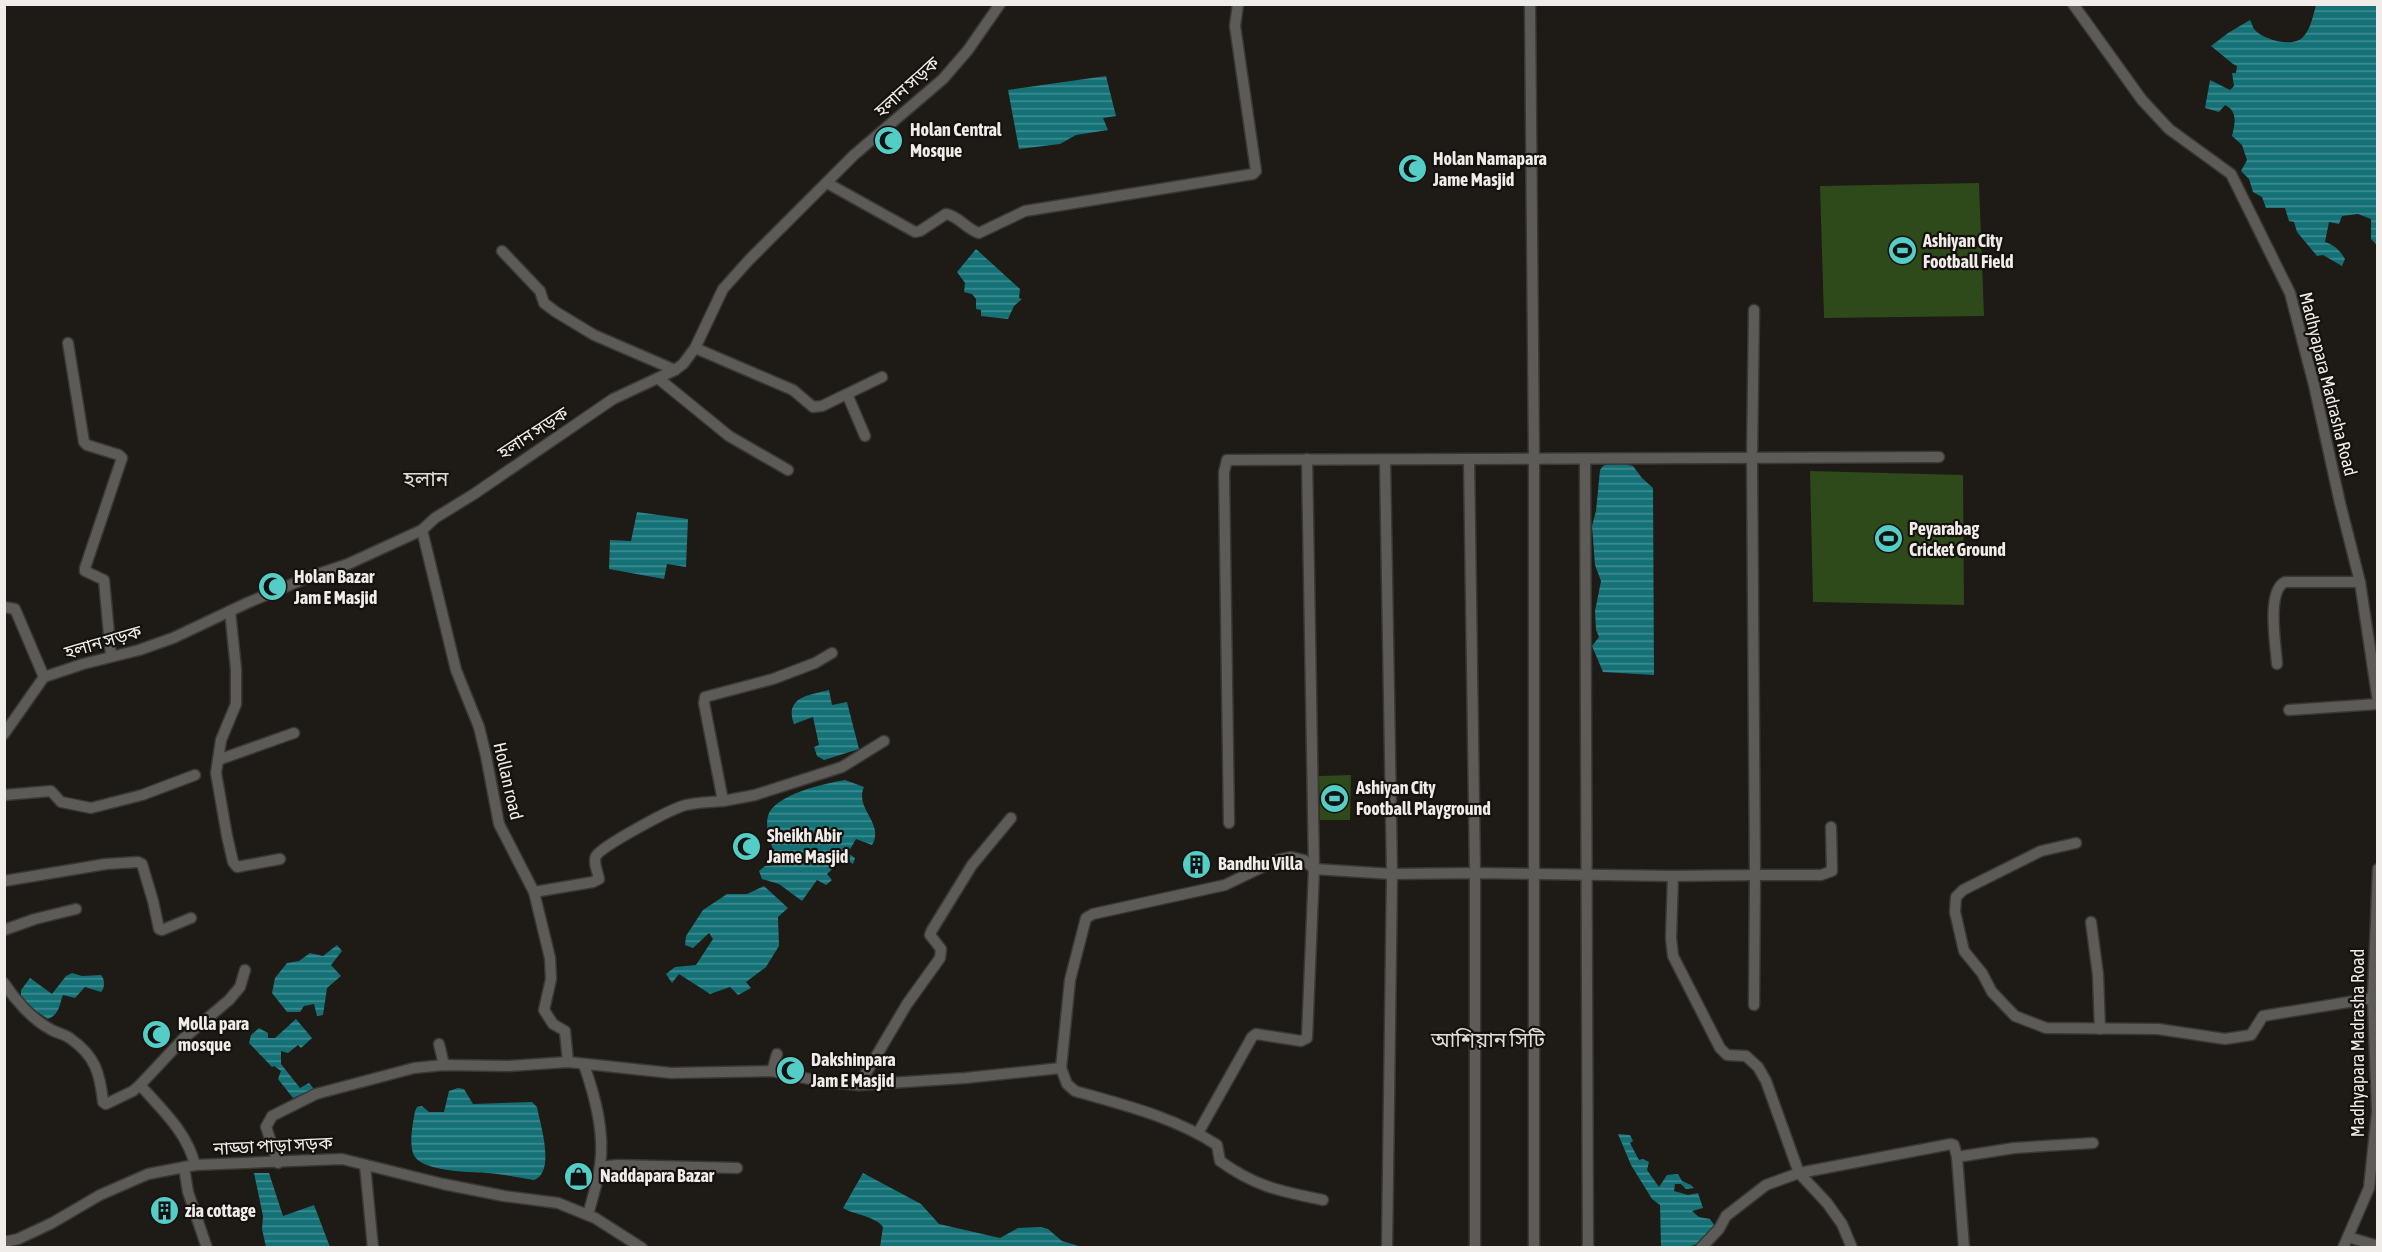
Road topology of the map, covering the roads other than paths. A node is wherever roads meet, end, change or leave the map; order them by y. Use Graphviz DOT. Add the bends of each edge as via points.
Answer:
graph roads {
  1 [pos="1000,4"];
  2 [pos="1238,4"];
  3 [pos="1530,4"];
  4 [pos="2073,4"];
  5 [pos="827,183"];
  6 [pos="502,252"];
  7 [pos="1754,310"];
  8 [pos="68,343"];
  9 [pos="695,348"];
  10 [pos="675,370"];
  11 [pos="882,376"];
  12 [pos="659,379"];
  13 [pos="847,394"];
  14 [pos="865,436"];
  15 [pos="1939,457"];
  16 [pos="1752,458"];
  17 [pos="1307,459"];
  18 [pos="1385,459"];
  19 [pos="1469,459"];
  20 [pos="1534,459"];
  21 [pos="1585,459"];
  22 [pos="788,470"];
  23 [pos="422,530"];
  24 [pos="2360,582"];
  25 [pos="4,607"];
  26 [pos="230,611"];
  27 [pos="832,653"];
  28 [pos="111,656"];
  29 [pos="2277,664"];
  30 [pos="44,677"];
  31 [pos="2378,703"];
  32 [pos="2289,710"];
  33 [pos="8,729"];
  34 [pos="294,733"];
  35 [pos="884,741"];
  36 [pos="218,760"];
  37 [pos="195,775"];
  38 [pos="4,795"];
  39 [pos="723,801"];
  40 [pos="1011,818"];
  41 [pos="1229,824"];
  42 [pos="1831,827"];
  43 [pos="2076,843"];
  44 [pos="280,859"];
  45 [pos="1314,869"];
  46 [pos="2378,869"];
  47 [pos="1474,873"];
  48 [pos="1392,874"];
  49 [pos="1533,874"];
  50 [pos="1587,874"];
  51 [pos="1755,875"];
  52 [pos="1673,876"];
  53 [pos="4,881"];
  54 [pos="534,892"];
  55 [pos="76,909"];
  56 [pos="190,918"];
  57 [pos="2091,922"];
  58 [pos="4,930"];
  59 [pos="245,970"];
  60 [pos="4,983"];
  61 [pos="2373,998"];
  62 [pos="1754,1005"];
  63 [pos="2100,1029"];
  64 [pos="2376,1032"];
  65 [pos="439,1044"];
  66 [pos="777,1054"];
  67 [pos="568,1062"];
  68 [pos="444,1065"];
  69 [pos="584,1065"];
  70 [pos="1061,1068"];
  71 [pos="772,1071"];
  72 [pos="140,1085"];
  73 [pos="859,1085"];
  74 [pos="2377,1112"];
  75 [pos="1197,1133"];
  76 [pos="2093,1143"];
  77 [pos="1957,1157"];
  78 [pos="278,1163"];
  79 [pos="366,1165"];
  80 [pos="189,1166"];
  81 [pos="600,1167"];
  82 [pos="737,1168"];
  83 [pos="1799,1173"];
  84 [pos="1323,1200"];
  85 [pos="588,1215"];
  86 [pos="620,1235"];
  87 [pos="2348,1237"];
  88 [pos="4,1242"];
  89 [pos="2378,1246"];
  90 [pos="207,1248"];
  91 [pos="373,1248"];
  92 [pos="622,1248"];
  93 [pos="642,1248"];
  94 [pos="1387,1248"];
  95 [pos="1475,1248"];
  96 [pos="1534,1248"];
  97 [pos="1588,1248"];
  98 [pos="1701,1248"];
  99 [pos="1852,1248"];
  100 [pos="1964,1248"];
  101 [pos="2343,1248"];
  1 -- 5 [label="street, হলান সড়ক" via="943,79"];
  2 -- 5 [label="street" via="1235,26 1256,171 1253,174 1025,211 979,232 945,214 915,231"];
  3 -- 20 [label="street"];
  4 -- 24 [label="street, Madhyapara Madrasha Road" via="2142,100 2169,129 2231,174 2290,293"];
  5 -- 9 [label="street, হলান সড়ক" via="723,290"];
  6 -- 10 [label="street" via="556,312 594,335"];
  7 -- 16 [label="street"];
  8 -- 28 [label="street" via="84,442 122,458 85,568 104,580"];
  9 -- 10 [label="street, হলান সড়ক"];
  9 -- 13 [label="street" via="793,390 813,406"];
  10 -- 12 [label="street, হলান সড়ক"];
  11 -- 13 [label="street"];
  12 -- 22 [label="street" via="729,436"];
  12 -- 23 [label="street, হলান সড়ক" via="613,399"];
  13 -- 14 [label="street"];
  15 -- 16 [label="street"];
  16 -- 21 [label="street"];
  16 -- 51 [label="street"];
  17 -- 18 [label="street"];
  17 -- 41 [label="street" via="1227,460 1225,464"];
  17 -- 45 [label="street"];
  18 -- 19 [label="street"];
  18 -- 48 [label="street"];
  19 -- 20 [label="street"];
  19 -- 47 [label="street"];
  20 -- 21 [label="street"];
  20 -- 49 [label="street"];
  21 -- 50 [label="street"];
  23 -- 26 [label="street, হলান সড়ক"];
  23 -- 54 [label="street, Hollan road" via="456,670 486,756 499,824"];
  24 -- 29 [label="street" via="2280,584 2273,618"];
  24 -- 31 [label="street, Madhyapara Madrasha Road"];
  25 -- 30 [label="street" via="15,609"];
  26 -- 28 [label="street, হলান সড়ক" via="173,638"];
  26 -- 36 [label="street" via="236,704 221,740"];
  27 -- 39 [label="street" via="773,679 705,697"];
  28 -- 30 [label="street, হলান সড়ক"];
  30 -- 33 [label="street"];
  31 -- 32 [label="street"];
  34 -- 36 [label="street"];
  35 -- 39 [label="street" via="843,766 755,795"];
  36 -- 44 [label="street" via="216,773 233,862 237,867"];
  37 -- 38 [label="street" via="142,795 91,808 62,802 51,791"];
  39 -- 54 [label="street" via="686,805 663,813 597,855 599,879 593,882"];
  40 -- 73 [label="street" via="972,865 932,930 931,938 941,949 940,958 906,1004"];
  42 -- 51 [label="street" via="1832,871 1821,875"];
  43 -- 63 [label="street" via="2041,851 1963,890 1956,897 1955,912 1964,951 1992,992 2015,1016 2046,1028"];
  45 -- 48 [label="street"];
  45 -- 70 [label="street" via="1304,860 1277,860 1225,885 1086,918 1070,980"];
  45 -- 75 [label="street" via="1308,1038 1301,1041 1256,1034 1252,1037"];
  46 -- 61 [label="street, Madhyapara Madrasha Road"];
  47 -- 48 [label="street"];
  47 -- 49 [label="street"];
  47 -- 95 [label="street"];
  48 -- 94 [label="street"];
  49 -- 50 [label="street"];
  49 -- 96 [label="street"];
  50 -- 52 [label="street"];
  50 -- 97 [label="street"];
  51 -- 52 [label="street"];
  51 -- 62 [label="street"];
  52 -- 83 [label="street" via="1673,956 1722,1052 1746,1056 1766,1081"];
  53 -- 56 [label="street" via="138,862 142,864 159,928"];
  54 -- 67 [label="street, Hollan road" via="550,958 551,979 544,1010 553,1024 565,1030"];
  55 -- 58 [label="street"];
  57 -- 63 [label="street"];
  59 -- 72 [label="street" via="240,987 229,1000 184,1038"];
  60 -- 72 [label="street" via="14,998 49,1028 70,1038 90,1056 101,1077 103,1102 106,1104"];
  61 -- 63 [label="street" via="2263,1016 2251,1035 2225,1039 2158,1029"];
  61 -- 64 [label="street, Madhyapara Madrasha Road"];
  64 -- 74 [label="street, Madhyapara Madrasha Road"];
  65 -- 68 [label="street"];
  66 -- 71 [label="street"];
  67 -- 68 [label="street"];
  67 -- 69 [label="street"];
  68 -- 78 [label="street" via="414,1068 316,1094 272,1116 266,1127"];
  69 -- 71 [label="street" via="671,1073"];
  69 -- 81 [label="street" via="595,1094 602,1148"];
  70 -- 73 [label="street"];
  70 -- 75 [label="street" via="1067,1084 1075,1091 1143,1110"];
  71 -- 73 [label="street"];
  72 -- 80 [label="street" via="179,1129 191,1149"];
  74 -- 87 [label="street, Madhyapara Madrasha Road" via="2369,1188"];
  75 -- 84 [label="street" via="1217,1145 1220,1161 1238,1174 1263,1187"];
  76 -- 77 [label="street" via="2014,1148"];
  77 -- 83 [label="street" via="1951,1144"];
  77 -- 100 [label="street"];
  78 -- 79 [label="street, নাড্ডা পাড়া সড়ক" via="342,1159"];
  78 -- 80 [label="street, নাড্ডা পাড়া সড়ক"];
  79 -- 85 [label="street, নাড্ডা পাড়া সড়ক" via="504,1197 558,1203"];
  79 -- 91 [label="street"];
  80 -- 88 [label="street, নাড্ডা পাড়া সড়ক" via="148,1174 26,1235"];
  80 -- 90 [label="street" via="188,1192"];
  81 -- 82 [label="street"];
  81 -- 85 [label="street"];
  83 -- 98 [label="street" via="1766,1185 1726,1216"];
  83 -- 99 [label="street" via="1842,1224"];
  85 -- 86 [label="street, নাড্ডা পাড়া সড়ক"];
  86 -- 92 [label="street"];
  86 -- 93 [label="street, নাড্ডা পাড়া সড়ক"];
  87 -- 89 [label="street"];
  87 -- 101 [label="street, Madhyapara Madrasha Road"];
}
